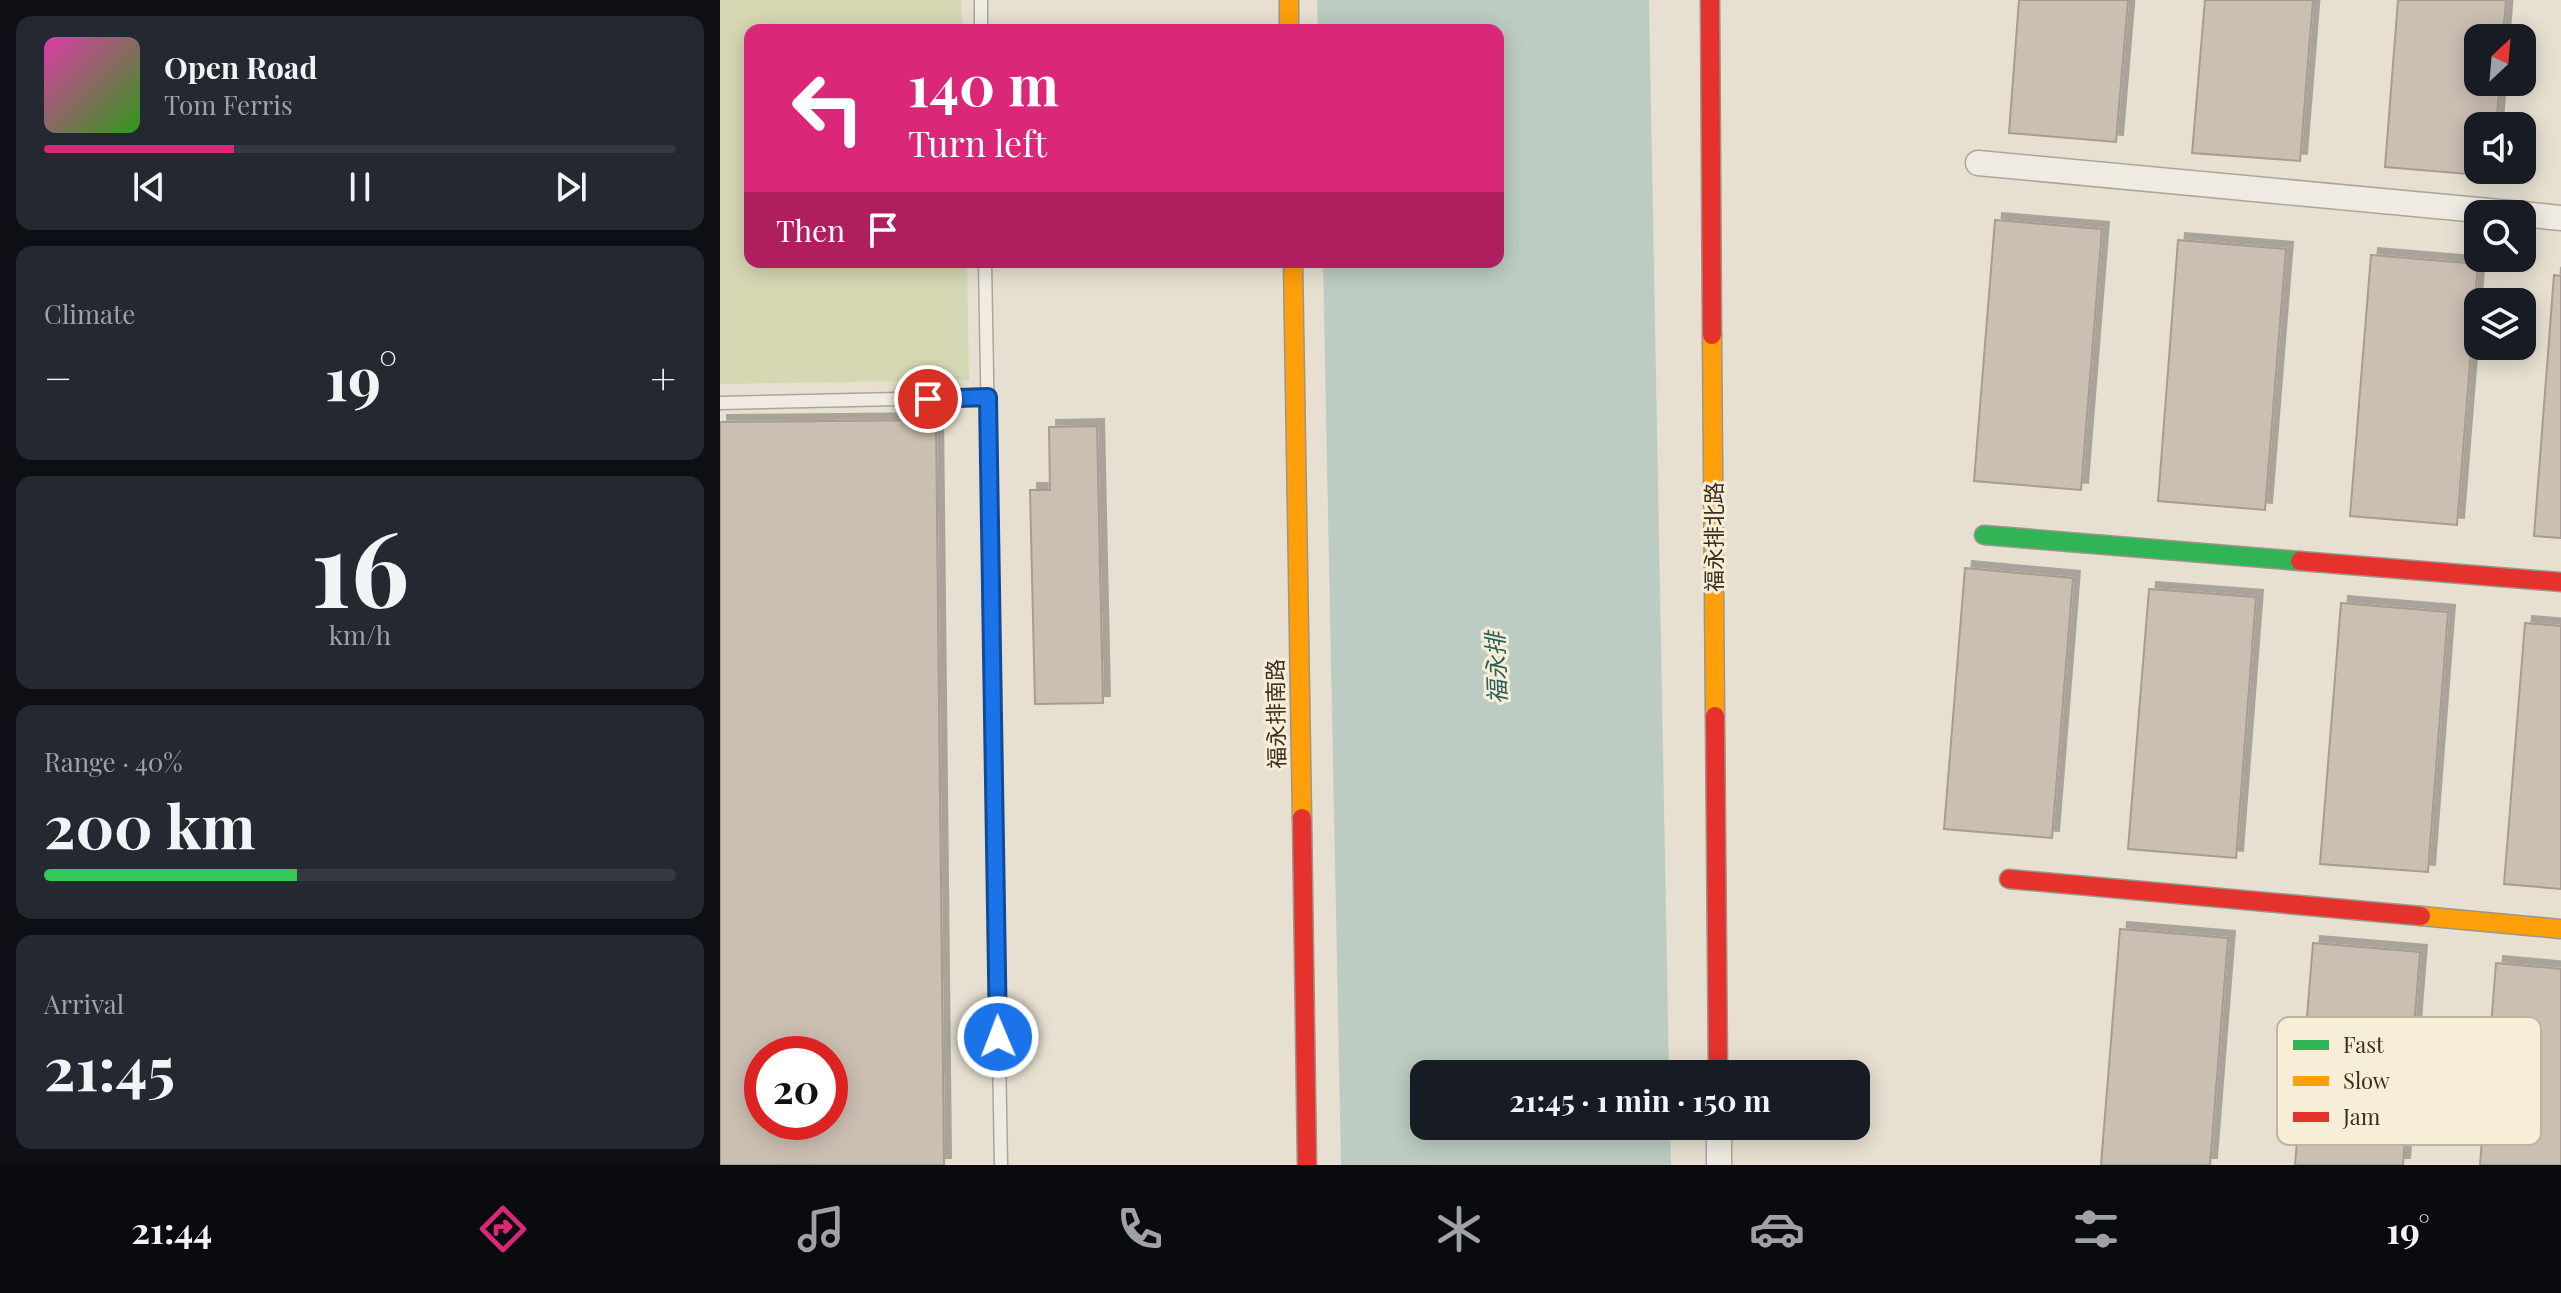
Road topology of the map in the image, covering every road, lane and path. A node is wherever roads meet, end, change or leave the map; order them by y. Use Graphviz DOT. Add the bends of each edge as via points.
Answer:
graph roads {
  1 [pos="981,0"];
  2 [pos="1289,0"];
  3 [pos="1710,0"];
  4 [pos="981,24"];
  5 [pos="1289,24"];
  6 [pos="1978,163"];
  7 [pos="2464,209"];
  8 [pos="2536,215"];
  9 [pos="2561,218"];
  10 [pos="985,268"];
  11 [pos="1293,268"];
  12 [pos="988,397"];
  13 [pos="720,403"];
  14 [pos="1984,535"];
  15 [pos="2561,582"];
  16 [pos="2009,879"];
  17 [pos="2561,929"];
  18 [pos="1718,1060"];
  19 [pos="1719,1140"];
  20 [pos="1001,1165"];
  21 [pos="1307,1165"];
  22 [pos="1719,1165"];
  1 -- 4 [label="lane"];
  2 -- 5 [label="street"];
  3 -- 18 [label="street, 福永排北路"];
  6 -- 7 [label="street"];
  8 -- 9 [label="street"];
  10 -- 12 [label="lane"];
  11 -- 21 [label="street, 福永排南路"];
  12 -- 13 [label="lane"];
  12 -- 20 [label="lane"];
  14 -- 15 [label="street"];
  16 -- 17 [label="street"];
  19 -- 22 [label="street"];
}
